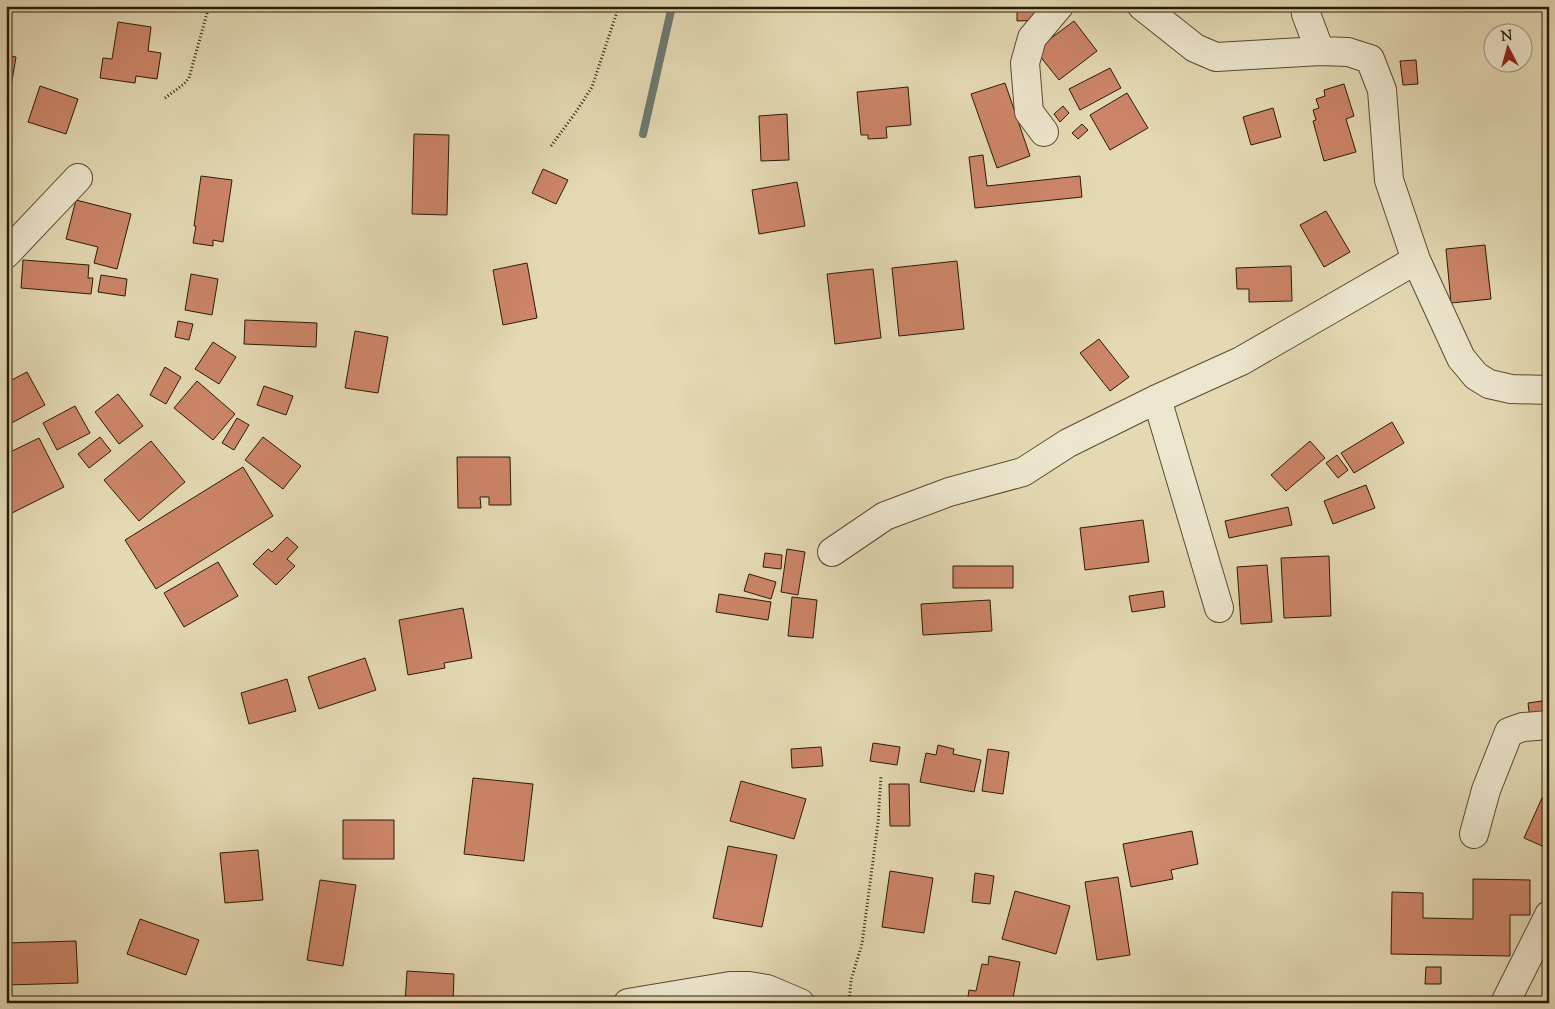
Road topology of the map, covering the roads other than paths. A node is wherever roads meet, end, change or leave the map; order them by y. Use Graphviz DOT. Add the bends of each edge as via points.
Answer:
graph roads {
  1 [pos="1059,6"];
  2 [pos="1142,6"];
  3 [pos="1305,6"];
  4 [pos="1320,50"];
  5 [pos="1044,132"];
  6 [pos="78,178"];
  7 [pos="6,254"];
  8 [pos="1416,260"];
  9 [pos="1549,390"];
  10 [pos="1158,399"];
  11 [pos="832,552"];
  12 [pos="1219,608"];
  13 [pos="1549,725"];
  14 [pos="1474,834"];
  15 [pos="1549,915"];
  16 [pos="628,1003"];
  17 [pos="800,1003"];
  18 [pos="1505,1003"];
  1 -- 5 [label="street" via="1032,38 1025,63 1029,112"];
  2 -- 4 [label="street" via="1195,48 1216,57"];
  3 -- 4 [label="street"];
  4 -- 8 [label="street" via="1348,52 1370,59 1382,90 1389,180"];
  6 -- 7 [label="street"];
  8 -- 9 [label="street" via="1461,358 1476,376 1499,387"];
  8 -- 10 [label="street" via="1241,361"];
  10 -- 11 [label="street" via="1068,442 1024,472 949,492 885,516"];
  10 -- 12 [label="street"];
  13 -- 14 [label="street" via="1523,727 1509,732 1486,790"];
  15 -- 18 [label="street"];
  16 -- 17 [label="street" via="730,986 749,986 767,989"];
}
